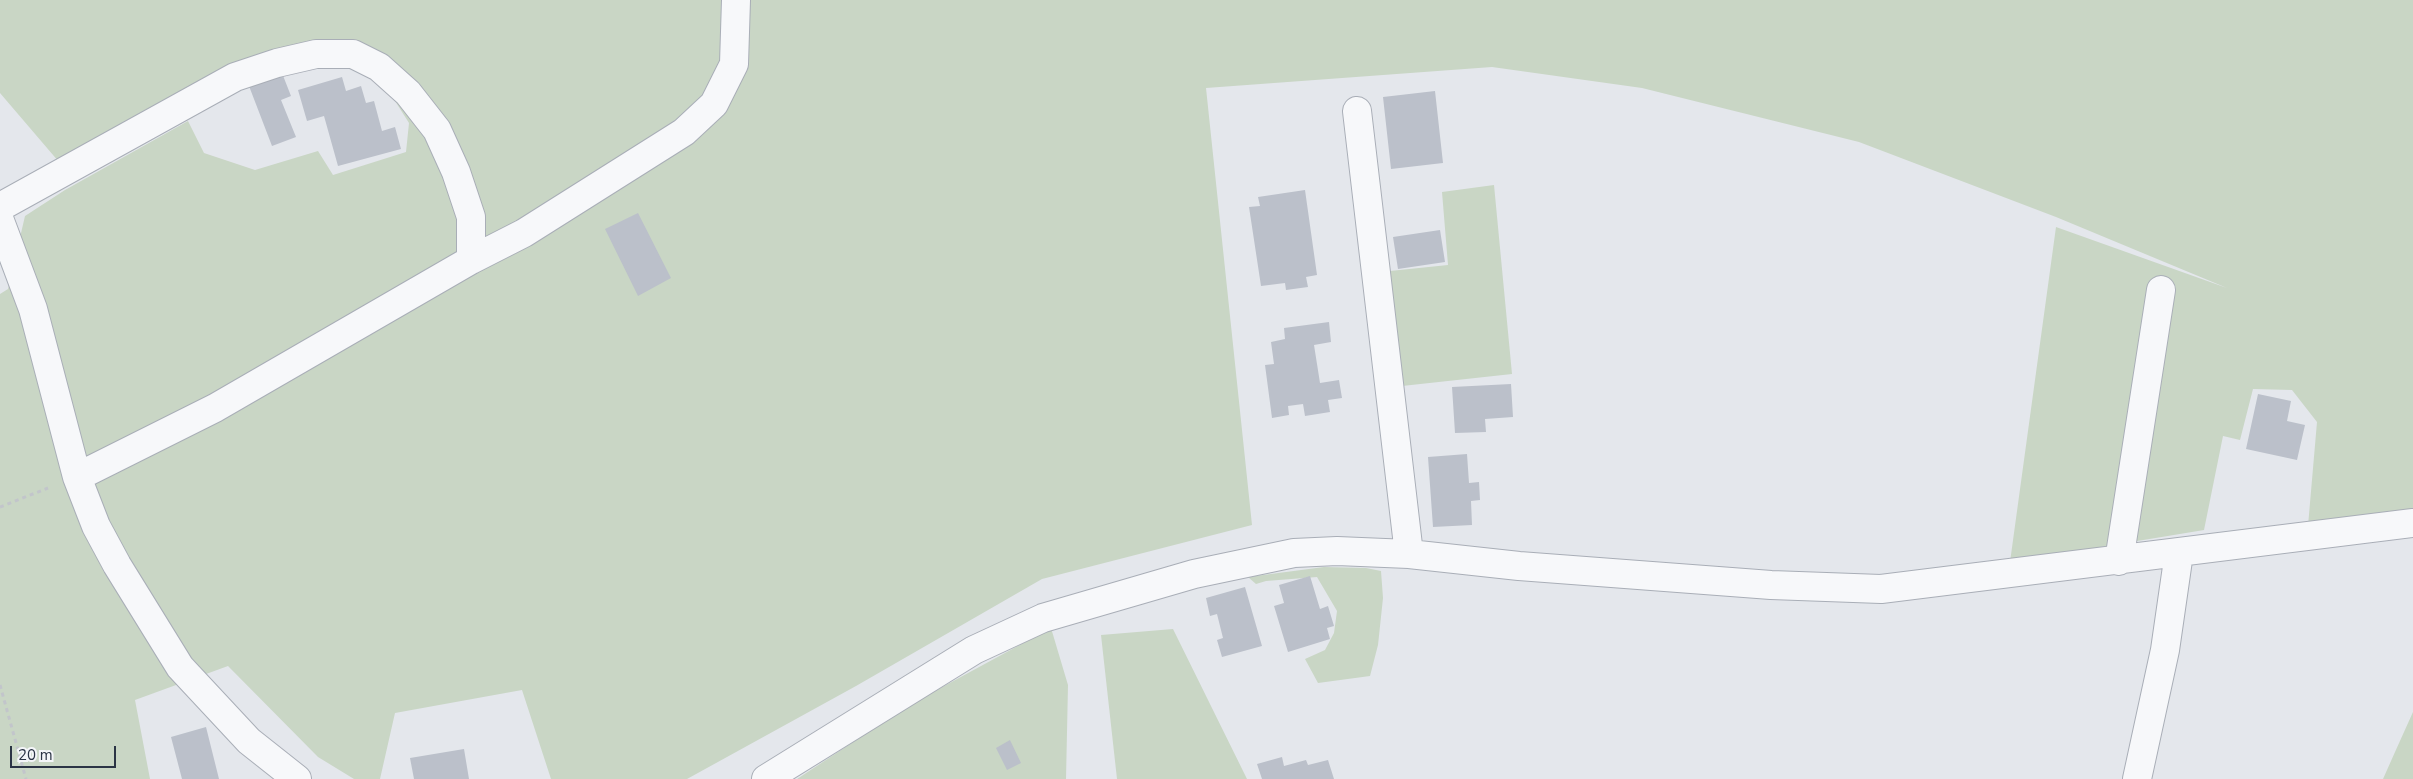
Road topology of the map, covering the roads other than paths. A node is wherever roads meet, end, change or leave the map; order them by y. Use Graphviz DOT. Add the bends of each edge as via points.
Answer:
graph roads {
  1 [pos="736,0"];
  2 [pos="1357,111"];
  3 [pos="0,207"];
  4 [pos="0,220"];
  5 [pos="471,260"];
  6 [pos="2161,290"];
  7 [pos="77,477"];
  8 [pos="2413,523"];
  9 [pos="2180,553"];
  10 [pos="1409,554"];
  11 [pos="2119,561"];
  12 [pos="297,779"];
  13 [pos="766,779"];
  14 [pos="2136,779"];
  1 -- 5 [label="street" via="734,64 714,104 684,132 524,233"];
  2 -- 10 [label="street"];
  3 -- 5 [label="street" via="235,77 316,54 353,54 379,67 408,93 437,130 471,217"];
  4 -- 7 [label="street" via="34,308"];
  5 -- 7 [label="street" via="215,408"];
  6 -- 11 [label="street"];
  7 -- 12 [label="street" via="96,526 117,565 180,668 250,741"];
  8 -- 9 [label="street"];
  9 -- 11 [label="street"];
  9 -- 14 [label="street" via="2165,650"];
  10 -- 11 [label="street" via="1771,585 1881,589"];
  10 -- 13 [label="street" via="1320,552 1251,560 1043,618 974,650"];
}
